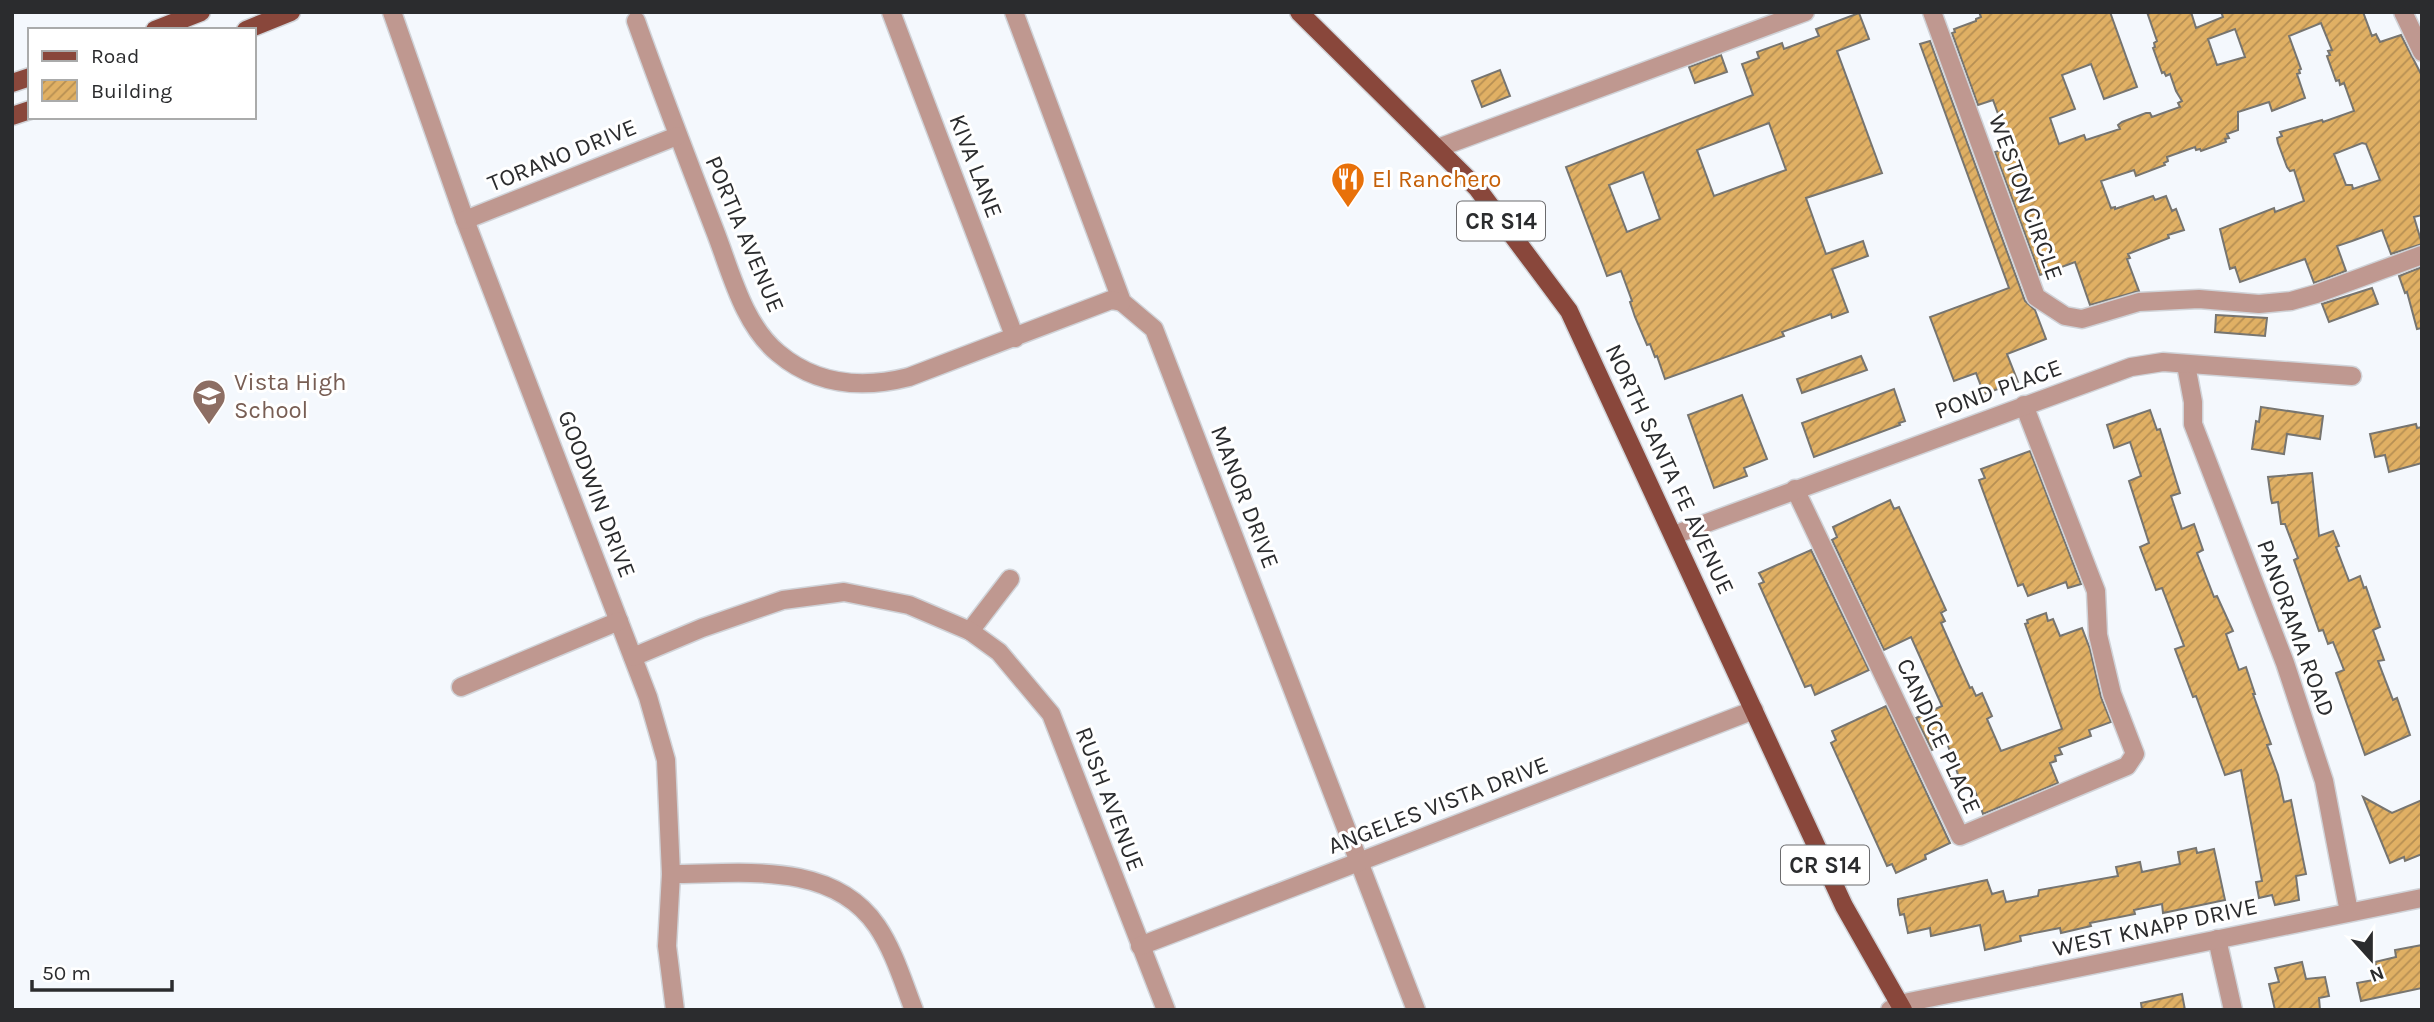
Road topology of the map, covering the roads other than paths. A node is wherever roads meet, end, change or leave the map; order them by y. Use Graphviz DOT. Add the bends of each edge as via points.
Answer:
graph roads {
  1 [pos="201,12"];
  2 [pos="290,12"];
  3 [pos="392,12"];
  4 [pos="891,12"];
  5 [pos="1014,12"];
  6 [pos="1299,12"];
  7 [pos="1805,12"];
  8 [pos="1932,12"];
  9 [pos="2403,12"];
  10 [pos="636,21"];
  11 [pos="160,28"];
  12 [pos="251,28"];
  13 [pos="2422,52"];
  14 [pos="677,135"];
  15 [pos="1438,148"];
  16 [pos="465,220"];
  17 [pos="2422,255"];
  18 [pos="1122,302"];
  19 [pos="1015,338"];
  20 [pos="2186,365"];
  21 [pos="2352,376"];
  22 [pos="2024,405"];
  23 [pos="1795,489"];
  24 [pos="1674,535"];
  25 [pos="1010,579"];
  26 [pos="619,621"];
  27 [pos="970,631"];
  28 [pos="633,657"];
  29 [pos="461,687"];
  30 [pos="1754,710"];
  31 [pos="1359,862"];
  32 [pos="671,874"];
  33 [pos="2422,898"];
  34 [pos="2349,912"];
  35 [pos="2217,939"];
  36 [pos="1140,946"];
  37 [pos="1897,1008"];
  38 [pos="676,1010"];
  39 [pos="914,1010"];
  40 [pos="1166,1010"];
  41 [pos="1416,1010"];
  42 [pos="2233,1010"];
  1 -- 11 [label="main road"];
  2 -- 12 [label="main road"];
  3 -- 16 [label="street, GOODWIN DRIVE"];
  4 -- 19 [label="street, KIVA LANE"];
  5 -- 18 [label="street, MANOR DRIVE"];
  6 -- 15 [label="main road, NORTH SANTA FE AVENUE / CR S14"];
  7 -- 15 [label="street"];
  8 -- 17 [label="street, WESTON CIRCLE" via="2036,297 2064,316 2082,319 2139,302 2291,301"];
  9 -- 13 [label="street"];
  10 -- 14 [label="street, PORTIA AVENUE"];
  14 -- 16 [label="street, TORANO DRIVE"];
  14 -- 19 [label="street, PORTIA AVENUE" via="752,323 778,353 817,377 838,383 881,384"];
  15 -- 24 [label="main road, NORTH SANTA FE AVENUE / CR S14" via="1477,188 1569,311"];
  16 -- 26 [label="street, GOODWIN DRIVE"];
  18 -- 19 [label="street, PORTIA AVENUE" via="1111,300"];
  18 -- 31 [label="street, MANOR DRIVE" via="1154,329"];
  20 -- 21 [label="street, POND PLACE"];
  20 -- 22 [label="street, POND PLACE" via="2163,362 2131,367"];
  20 -- 34 [label="street, PANORAMA ROAD" via="2193,424 2285,663 2324,781"];
  22 -- 23 [label="street, POND PLACE"];
  22 -- 23 [label="street, CANDICE PLACE" via="2096,590 2103,659 2135,754 2127,766 1960,836"];
  23 -- 24 [label="street, POND PLACE"];
  24 -- 30 [label="main road, NORTH SANTA FE AVENUE / CR S14"];
  25 -- 27 [label="street"];
  26 -- 28 [label="street, GOODWIN DRIVE"];
  26 -- 29 [label="street"];
  27 -- 28 [label="street, RUSH AVENUE" via="909,605 844,592 783,600"];
  27 -- 36 [label="street, RUSH AVENUE" via="999,652 1051,714"];
  28 -- 32 [label="street, GOODWIN DRIVE" via="666,760"];
  30 -- 31 [label="street, ANGELES VISTA DRIVE"];
  30 -- 37 [label="main road, NORTH SANTA FE AVENUE / CR S14" via="1844,906"];
  31 -- 36 [label="street, ANGELES VISTA DRIVE"];
  31 -- 41 [label="street, MANOR DRIVE"];
  32 -- 38 [label="street, GOODWIN DRIVE" via="667,946"];
  32 -- 39 [label="street" via="793,875 830,887 876,924"];
  33 -- 34 [label="street, WEST KNAPP DRIVE"];
  34 -- 35 [label="street, WEST KNAPP DRIVE"];
  35 -- 37 [label="street, WEST KNAPP DRIVE"];
  35 -- 42 [label="street"];
  36 -- 40 [label="street, RUSH AVENUE"];
}
